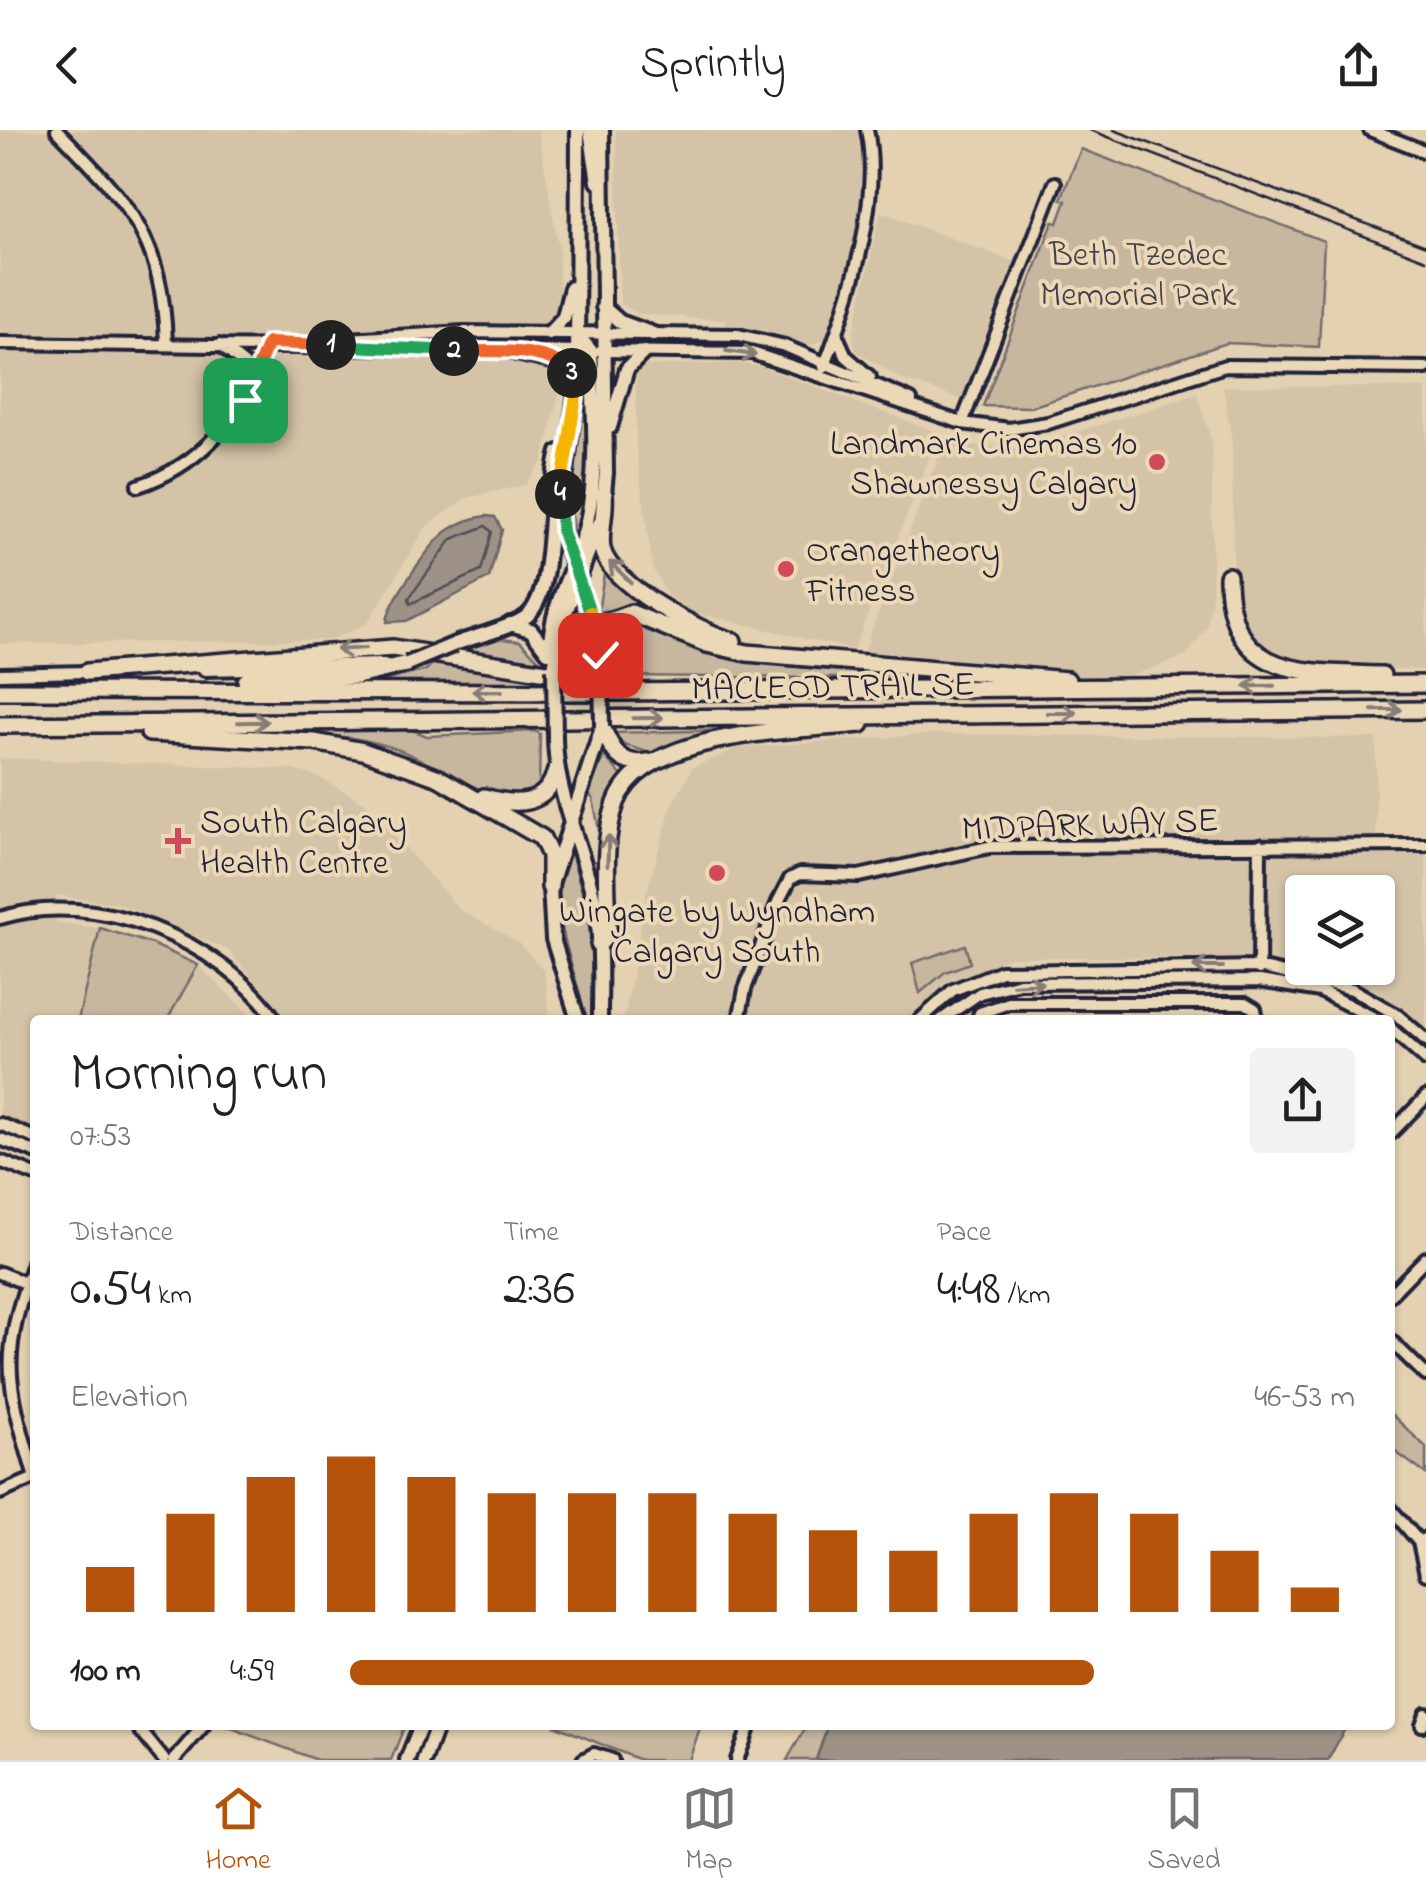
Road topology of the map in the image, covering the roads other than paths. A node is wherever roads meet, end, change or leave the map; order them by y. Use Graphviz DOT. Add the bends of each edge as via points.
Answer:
graph roads {
  1 [pos="57,130"];
  2 [pos="578,130"];
  3 [pos="590,130"];
  4 [pos="602,130"];
  5 [pos="867,130"];
  6 [pos="1370,130"];
  7 [pos="1390,134"];
  8 [pos="1426,152"];
  9 [pos="1055,184"];
  10 [pos="601,189"];
  11 [pos="578,246"];
  12 [pos="603,308"];
  13 [pos="549,333"];
  14 [pos="577,334"];
  15 [pos="604,334"];
  16 [pos="653,334"];
  17 [pos="837,336"];
  18 [pos="166,342"];
  19 [pos="0,343"];
  20 [pos="215,343"];
  21 [pos="268,343"];
  22 [pos="305,344"];
  23 [pos="508,351"];
  24 [pos="591,351"];
  25 [pos="644,352"];
  26 [pos="826,363"];
  27 [pos="1426,368"];
  28 [pos="821,377"];
  29 [pos="577,383"];
  30 [pos="882,386"];
  31 [pos="250,390"];
  32 [pos="940,415"];
  33 [pos="962,423"];
  34 [pos="569,437"];
  35 [pos="606,444"];
  36 [pos="138,486"];
  37 [pos="604,494"];
  38 [pos="575,572"];
  39 [pos="1228,576"];
  40 [pos="508,624"];
  41 [pos="598,639"];
  42 [pos="800,657"];
  43 [pos="407,664"];
  44 [pos="554,668"];
  45 [pos="88,672"];
  46 [pos="0,674"];
  47 [pos="1426,681"];
  48 [pos="1133,688"];
  49 [pos="72,690"];
  50 [pos="0,691"];
  51 [pos="725,691"];
  52 [pos="1425,710"];
  53 [pos="965,714"];
  54 [pos="8,725"];
  55 [pos="602,727"];
  56 [pos="656,760"];
  57 [pos="556,770"];
  58 [pos="462,790"];
  59 [pos="572,822"];
  60 [pos="1426,845"];
  61 [pos="1260,846"];
  62 [pos="550,887"];
  63 [pos="0,918"];
  64 [pos="599,944"];
  65 [pos="1259,967"];
  66 [pos="1259,981"];
  67 [pos="572,996"];
  68 [pos="271,1015"];
  69 [pos="570,1015"];
  70 [pos="577,1015"];
  71 [pos="600,1015"];
  72 [pos="740,1015"];
  73 [pos="926,1015"];
  74 [pos="948,1015"];
  75 [pos="979,1015"];
  76 [pos="1257,1015"];
  77 [pos="1368,1015"];
  78 [pos="1395,1032"];
  79 [pos="1426,1040"];
  80 [pos="1426,1060"];
  81 [pos="1426,1097"];
  82 [pos="0,1124"];
  83 [pos="1395,1129"];
  84 [pos="30,1136"];
  85 [pos="0,1139"];
  86 [pos="30,1150"];
  87 [pos="0,1161"];
  88 [pos="30,1173"];
  89 [pos="1426,1258"];
  90 [pos="30,1270"];
  91 [pos="0,1274"];
  92 [pos="25,1283"];
  93 [pos="1395,1290"];
  94 [pos="1395,1345"];
  95 [pos="1426,1375"];
  96 [pos="30,1459"];
  97 [pos="30,1480"];
  98 [pos="0,1493"];
  99 [pos="1395,1513"];
  100 [pos="1422,1540"];
  101 [pos="1426,1574"];
  102 [pos="140,1730"];
  103 [pos="200,1730"];
  104 [pos="419,1730"];
  105 [pos="435,1730"];
  106 [pos="748,1730"];
  107 [pos="164,1760"];
  108 [pos="174,1760"];
  109 [pos="407,1760"];
  110 [pos="424,1760"];
  111 [pos="583,1760"];
  112 [pos="612,1760"];
  113 [pos="737,1760"];
  1 -- 18 [label="street" via="147,238 162,276"];
  2 -- 11 [label="main road"];
  3 -- 10 [label="main road"];
  4 -- 10 [label="main road"];
  5 -- 17 [label="street" via="871,162 862,225"];
  6 -- 7 [label="street"];
  7 -- 8 [label="street"];
  9 -- 33 [label="street"];
  10 -- 12 [label="main road"];
  11 -- 13 [label="main road" via="564,317"];
  11 -- 14 [label="main road"];
  12 -- 15 [label="main road"];
  12 -- 16 [label="main road"];
  13 -- 14 [label="street"];
  13 -- 22 [label="street" via="380,334"];
  14 -- 15 [label="street"];
  14 -- 24 [label="main road"];
  15 -- 16 [label="street"];
  15 -- 24 [label="main road"];
  16 -- 26 [label="street" via="745,336"];
  17 -- 26 [label="street"];
  17 -- 30 [label="street" via="846,356"];
  18 -- 19 [label="street"];
  18 -- 20 [label="street"];
  20 -- 21 [label="street"];
  20 -- 31 [label="street" via="246,364"];
  21 -- 22 [label="street"];
  21 -- 31 [label="street"];
  22 -- 23 [label="street"];
  23 -- 24 [label="street"];
  23 -- 29 [label="main road" via="560,362"];
  24 -- 25 [label="street"];
  24 -- 29 [label="main road"];
  24 -- 35 [label="main road"];
  24 -- 38 [label="main road" via="592,492"];
  25 -- 28 [label="street, one-way" via="740,352"];
  25 -- 35 [label="main road" via="626,369"];
  26 -- 28 [label="street"];
  26 -- 30 [label="street"];
  27 -- 33 [label="street" via="1225,366 1032,427"];
  28 -- 32 [label="street"];
  29 -- 34 [label="main road"];
  30 -- 32 [label="street"];
  31 -- 36 [label="street" via="203,450"];
  32 -- 33 [label="street"];
  34 -- 38 [label="main road" via="560,497"];
  34 -- 40 [label="main road" via="550,486 545,583 526,617"];
  35 -- 37 [label="main road"];
  37 -- 38 [label="main road"];
  42 -- 37 [label="highway, one-way" via="704,631 642,592 606,557"];
  38 -- 41 [label="main road"];
  38 -- 44 [label="main road"];
  39 -- 47 [label="highway" via="1234,625 1264,660 1308,672"];
  40 -- 43 [label="main road, bridge"];
  40 -- 44 [label="main road" via="537,635"];
  41 -- 42 [label="highway" via="606,622 631,613 727,649"];
  41 -- 55 [label="main road, bridge"];
  42 -- 48 [label="highway"];
  43 -- 45 [label="main road"];
  43 -- 49 [label="highway" via="357,676"];
  44 -- 57 [label="main road, bridge"];
  45 -- 46 [label="street"];
  51 -- 45 [label="highway, one-way" via="541,674 392,648"];
  47 -- 48 [label="highway, MACLEOD TRAIL SE, one-way"];
  48 -- 51 [label="highway, MACLEOD TRAIL SE"];
  49 -- 50 [label="highway, MACLEOD TRAIL SE"];
  51 -- 49 [label="highway, MACLEOD TRAIL SE, one-way"];
  53 -- 52 [label="highway, MACLEOD TRAIL SE, one-way"];
  54 -- 53 [label="highway, MACLEOD TRAIL SE, one-way"];
  53 -- 56 [label="highway" via="738,736"];
  54 -- 58 [label="highway" via="337,745 412,766"];
  55 -- 56 [label="highway" via="624,761"];
  55 -- 59 [label="main road"];
  64 -- 56 [label="highway, one-way" via="608,934 612,814 632,775"];
  57 -- 58 [label="highway" via="549,790 530,802"];
  57 -- 59 [label="main road"];
  58 -- 62 [label="highway" via="542,838 550,855"];
  59 -- 62 [label="main road"];
  59 -- 64 [label="main road"];
  60 -- 61 [label="street, MIDPARK WAY SE"];
  61 -- 65 [label="street"];
  61 -- 72 [label="street, MIDPARK WAY SE" via="988,847 859,876 800,874 778,902"];
  62 -- 67 [label="main road" via="553,939"];
  63 -- 68 [label="street" via="74,910 152,930 227,968"];
  64 -- 71 [label="main road"];
  65 -- 66 [label="street"];
  65 -- 73 [label="street, one-way" via="1001,971 953,990"];
  65 -- 79 [label="street" via="1352,989"];
  74 -- 66 [label="street, one-way" via="980,993 1020,983"];
  66 -- 77 [label="street" via="1320,992"];
  67 -- 69 [label="main road"];
  67 -- 70 [label="main road"];
  75 -- 76 [label="street" via="1009,1002 1245,1002"];
  78 -- 80 [label="street"];
  81 -- 83 [label="street"];
  82 -- 84 [label="street"];
  85 -- 86 [label="street"];
  87 -- 88 [label="street"];
  89 -- 93 [label="street"];
  90 -- 92 [label="street"];
  91 -- 92 [label="street"];
  92 -- 96 [label="street" via="6,1367"];
  94 -- 95 [label="street"];
  97 -- 98 [label="street"];
  99 -- 100 [label="street"];
  100 -- 101 [label="street"];
  102 -- 107 [label="street"];
  103 -- 108 [label="street"];
  104 -- 109 [label="main road"];
  105 -- 110 [label="main road"];
  106 -- 113 [label="street"];
  111 -- 112 [label="street" via="594,1754"];
}
